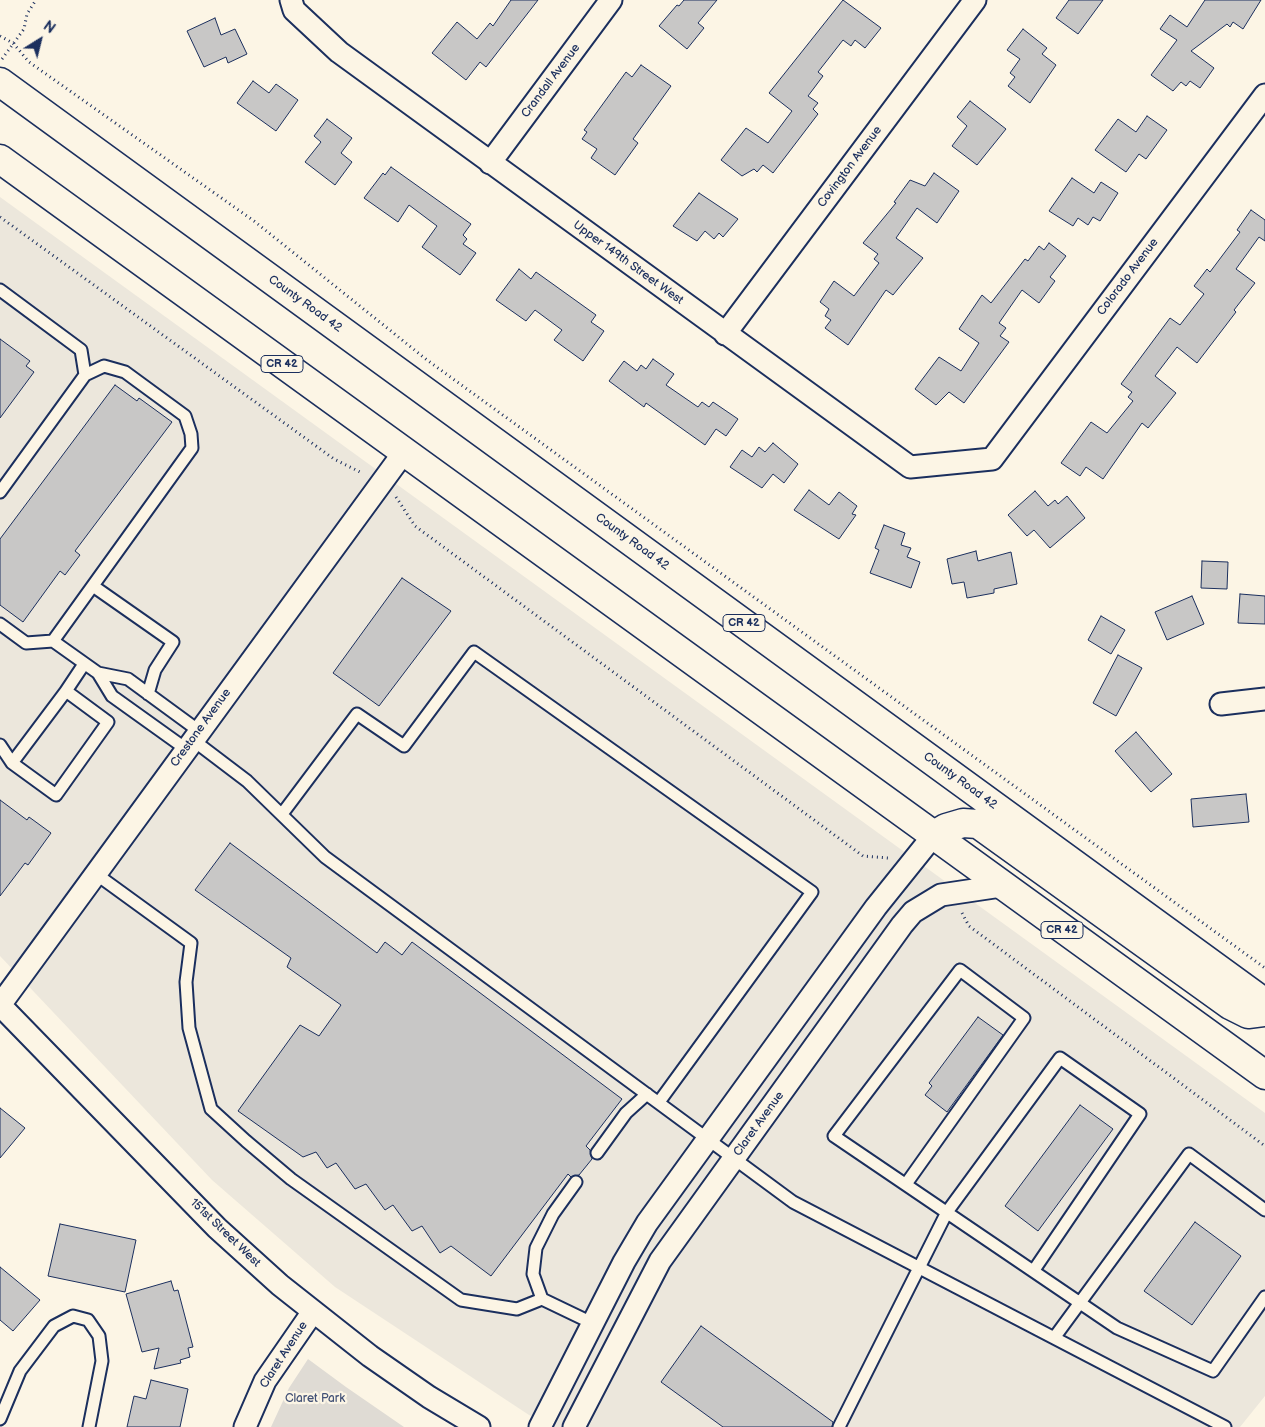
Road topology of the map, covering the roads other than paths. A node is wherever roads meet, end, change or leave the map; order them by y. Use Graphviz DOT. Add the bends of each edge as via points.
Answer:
graph roads {
  1 [pos="291,0"];
  2 [pos="611,0"];
  3 [pos="975,0"];
  4 [pos="0,82"];
  5 [pos="1265,95"];
  6 [pos="0,159"];
  7 [pos="490,163"];
  8 [pos="0,290"];
  9 [pos="725,334"];
  10 [pos="85,375"];
  11 [pos="404,452"];
  12 [pos="992,459"];
  13 [pos="0,492"];
  14 [pos="93,586"];
  15 [pos="0,624"];
  16 [pos="53,641"];
  17 [pos="84,664"];
  18 [pos="98,673"];
  19 [pos="66,691"];
  20 [pos="148,694"];
  21 [pos="1265,699"];
  22 [pos="1221,704"];
  23 [pos="193,740"];
  24 [pos="0,745"];
  25 [pos="12,763"];
  26 [pos="282,814"];
  27 [pos="933,836"];
  28 [pos="96,874"];
  29 [pos="1001,886"];
  30 [pos="1265,1003"];
  31 [pos="0,1005"];
  32 [pos="1265,1012"];
  33 [pos="1265,1076"];
  34 [pos="647,1094"];
  35 [pos="659,1102"];
  36 [pos="710,1138"];
  37 [pos="597,1154"];
  38 [pos="736,1158"];
  39 [pos="576,1182"];
  40 [pos="906,1184"];
  41 [pos="1265,1210"];
  42 [pos="947,1212"];
  43 [pos="919,1267"];
  44 [pos="1034,1270"];
  45 [pos="1265,1297"];
  46 [pos="542,1300"];
  47 [pos="1080,1302"];
  48 [pos="312,1313"];
  49 [pos="592,1323"];
  50 [pos="1054,1338"];
  51 [pos="0,1419"];
  52 [pos="89,1427"];
  53 [pos="245,1427"];
  54 [pos="479,1427"];
  55 [pos="540,1427"];
  56 [pos="574,1427"];
  57 [pos="839,1427"];
  58 [pos="1225,1427"];
  1 -- 7 [label="street, Upper 149th Street West" via="294,10 340,52"];
  2 -- 7 [label="street, Crandall Avenue"];
  3 -- 9 [label="street, Covington Avenue"];
  4 -- 30 [label="highway, County Road 42 / CR 42"];
  5 -- 12 [label="street, Colorado Avenue"];
  6 -- 11 [label="highway, CR 42"];
  7 -- 9 [label="street, Upper 149th Street West"];
  8 -- 10 [label="lane" via="81,350"];
  9 -- 12 [label="street, Upper 149th Street West" via="910,467"];
  10 -- 13 [label="lane"];
  10 -- 14 [label="lane" via="104,366 125,372 185,416 192,448"];
  11 -- 23 [label="street, Crestone Avenue"];
  11 -- 27 [label="highway, CR 42"];
  14 -- 16 [label="lane"];
  14 -- 20 [label="lane" via="173,642 155,670"];
  15 -- 16 [label="lane" via="26,643"];
  16 -- 17 [label="lane"];
  17 -- 18 [label="lane"];
  17 -- 19 [label="lane"];
  18 -- 20 [label="lane" via="128,679"];
  18 -- 23 [label="lane" via="112,696"];
  19 -- 25 [label="lane"];
  19 -- 25 [label="lane" via="108,722 56,795"];
  20 -- 23 [label="lane"];
  21 -- 22 [label="street"];
  23 -- 26 [label="lane" via="247,781"];
  23 -- 28 [label="street, Crestone Avenue"];
  24 -- 25 [label="lane"];
  26 -- 34 [label="lane" via="325,857"];
  26 -- 35 [label="lane" via="357,714 404,746 474,652 812,892"];
  27 -- 29 [label="highway, CR 42"];
  27 -- 32 [label="highway" via="963,823 978,824 1230,1005 1248,1014"];
  27 -- 36 [label="street" via="876,907"];
  28 -- 31 [label="street, Crestone Avenue"];
  28 -- 46 [label="lane" via="191,943 186,982 189,1028 211,1109 291,1178 461,1300 517,1309"];
  29 -- 33 [label="highway, CR 42"];
  29 -- 38 [label="street, Claret Avenue" via="941,895 913,912"];
  31 -- 48 [label="street, 151st Street West" via="217,1228"];
  34 -- 35 [label="lane"];
  34 -- 37 [label="lane" via="626,1113"];
  35 -- 36 [label="lane"];
  36 -- 38 [label="lane"];
  36 -- 49 [label="street" via="634,1242"];
  38 -- 43 [label="lane" via="794,1202"];
  38 -- 56 [label="street, Claret Avenue" via="660,1260"];
  39 -- 46 [label="lane" via="553,1214 536,1248 533,1274"];
  40 -- 40 [label="lane" via="834,1136 960,970 1024,1018"];
  40 -- 42 [label="lane"];
  41 -- 47 [label="lane" via="1189,1154"];
  42 -- 43 [label="lane"];
  42 -- 44 [label="lane"];
  42 -- 44 [label="lane" via="1060,1058 1140,1114"];
  43 -- 50 [label="lane"];
  43 -- 57 [label="lane"];
  44 -- 47 [label="lane"];
  45 -- 47 [label="lane" via="1213,1371 1118,1328"];
  46 -- 49 [label="lane"];
  47 -- 50 [label="lane"];
  48 -- 53 [label="street, Claret Avenue" via="265,1381"];
  48 -- 54 [label="street, 151st Street West" via="429,1397"];
  49 -- 55 [label="street"];
  50 -- 58 [label="lane"];
  51 -- 52 [label="lane" via="20,1371 54,1326 73,1316 88,1320 99,1336 102,1361"];
}
